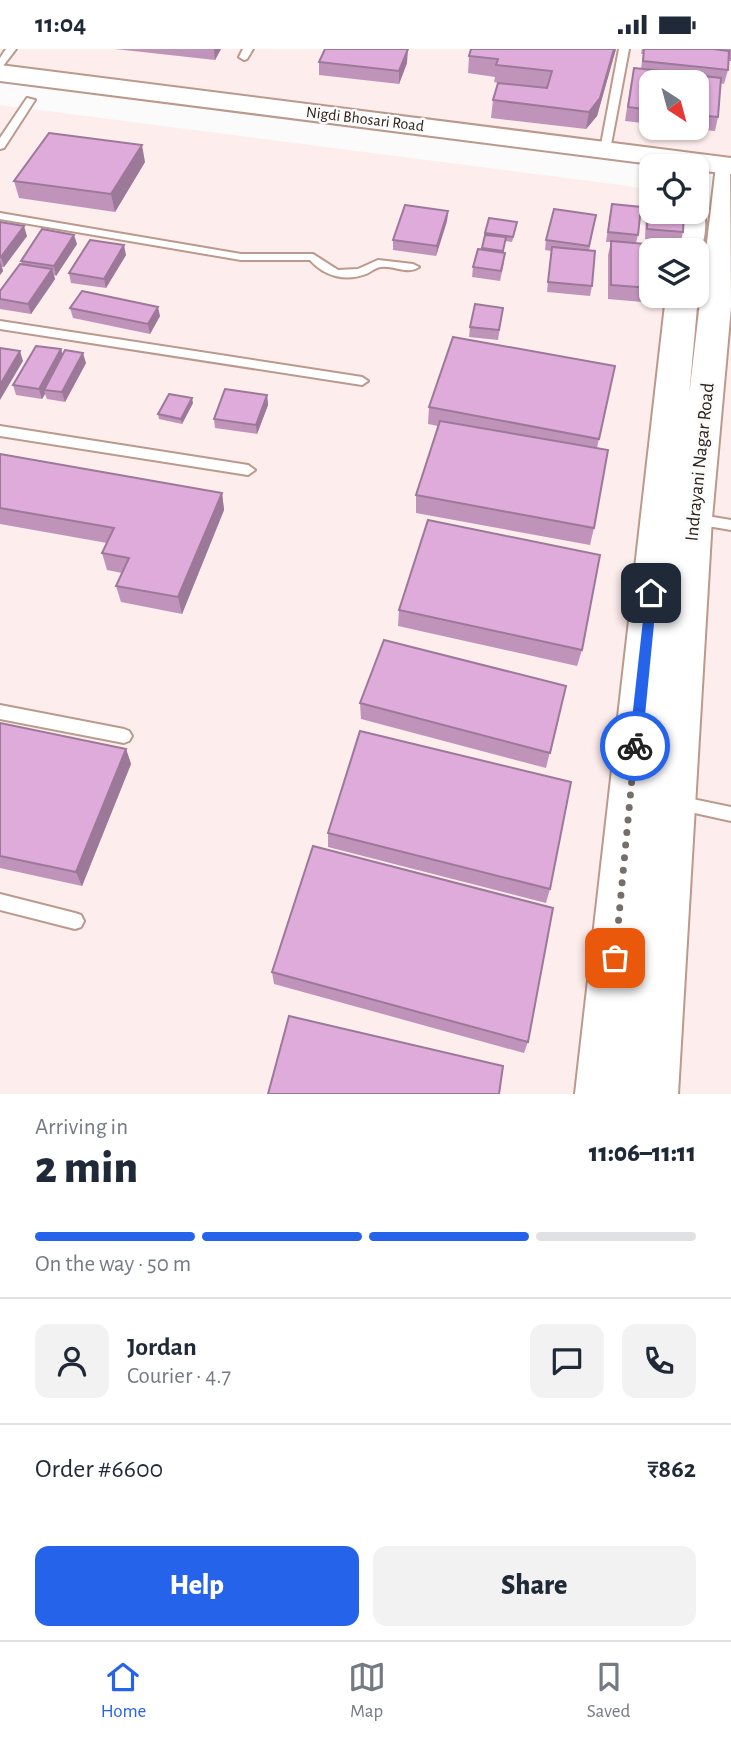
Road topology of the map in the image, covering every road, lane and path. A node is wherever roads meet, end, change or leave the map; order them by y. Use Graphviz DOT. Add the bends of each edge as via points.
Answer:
graph roads {
  1 [pos="11,49"];
  2 [pos="624,49"];
  3 [pos="0,64"];
  4 [pos="0,73"];
  5 [pos="0,96"];
  6 [pos="30,100"];
  7 [pos="0,146"];
  8 [pos="604,150"];
  9 [pos="718,175"];
  10 [pos="639,179"];
  11 [pos="0,216"];
  12 [pos="413,267"];
  13 [pos="682,308"];
  14 [pos="0,325"];
  15 [pos="362,381"];
  16 [pos="0,431"];
  17 [pos="248,470"];
  18 [pos="676,515"];
  19 [pos="731,525"];
  20 [pos="0,712"];
  21 [pos="124,736"];
  22 [pos="631,795"];
  23 [pos="673,802"];
  24 [pos="731,814"];
  25 [pos="0,902"];
  26 [pos="75,921"];
  27 [pos="601,1094"];
  28 [pos="653,1094"];
  1 -- 3 [label="lane"];
  2 -- 8 [label="lane"];
  4 -- 8 [label="main road, Nigdi Bhosari Road"];
  5 -- 6 [label="main road, Nigdi Bhosari Road"];
  6 -- 7 [label="lane"];
  6 -- 10 [label="main road, Nigdi Bhosari Road"];
  8 -- 9 [label="main road, Nigdi Bhosari Road"];
  9 -- 18 [label="main road, Indrayani Nagar Road"];
  11 -- 12 [label="lane" via="241,257 313,257 336,274 360,272 378,263"];
  13 -- 18 [label="main road, Indrayani Nagar Road"];
  14 -- 15 [label="lane"];
  16 -- 17 [label="lane"];
  18 -- 19 [label="lane"];
  18 -- 22 [label="main road, Indrayani Nagar Road"];
  18 -- 23 [label="main road, Indrayani Nagar Road"];
  20 -- 21 [label="lane"];
  22 -- 23 [label="lane"];
  22 -- 27 [label="main road, Indrayani Nagar Road"];
  23 -- 24 [label="lane"];
  23 -- 28 [label="main road, Indrayani Nagar Road"];
  25 -- 26 [label="lane"];
}
